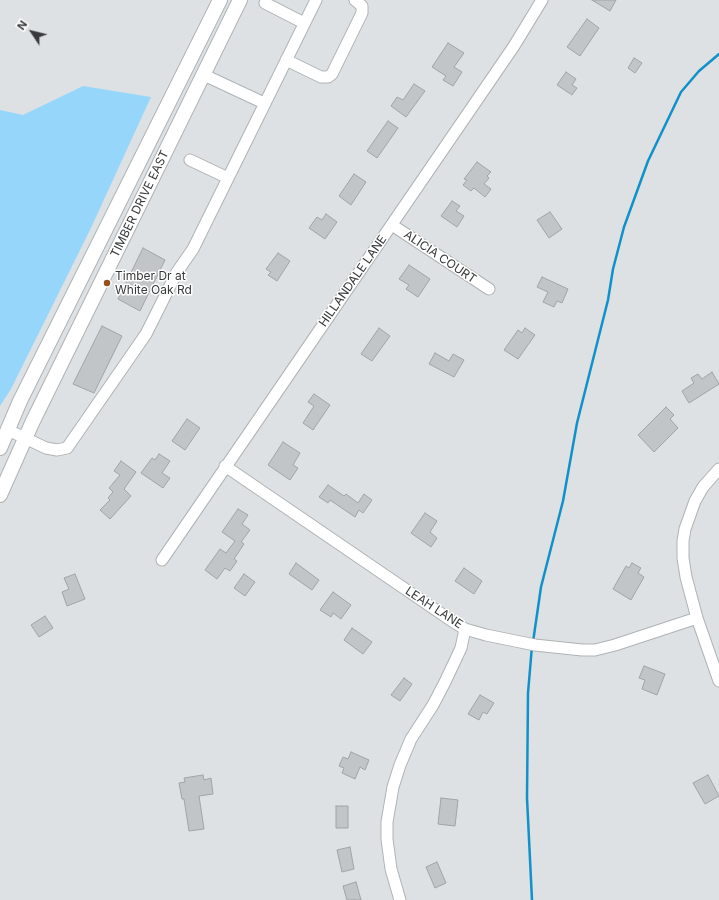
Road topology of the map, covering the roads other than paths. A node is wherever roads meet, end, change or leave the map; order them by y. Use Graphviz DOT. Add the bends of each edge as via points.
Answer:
graph roads {
  1 [pos="220,0"];
  2 [pos="240,0"];
  3 [pos="316,0"];
  4 [pos="355,0"];
  5 [pos="542,0"];
  6 [pos="265,3"];
  7 [pos="304,23"];
  8 [pos="286,60"];
  9 [pos="204,75"];
  10 [pos="264,103"];
  11 [pos="190,160"];
  12 [pos="228,178"];
  13 [pos="392,225"];
  14 [pos="489,289"];
  15 [pos="8,430"];
  16 [pos="25,437"];
  17 [pos="0,448"];
  18 [pos="225,466"];
  19 [pos="719,469"];
  20 [pos="0,495"];
  21 [pos="162,560"];
  22 [pos="697,618"];
  23 [pos="465,628"];
  24 [pos="719,681"];
  25 [pos="400,900"];
  1 -- 15 [label="main road, TIMBER DRIVE EAST"];
  2 -- 9 [label="main road, TIMBER DRIVE EAST"];
  3 -- 7 [label="street"];
  4 -- 8 [label="street" via="362,6 362,13 332,74 321,77"];
  5 -- 13 [label="street, HILLANDALE LANE" via="514,46"];
  6 -- 7 [label="street"];
  7 -- 8 [label="street"];
  8 -- 10 [label="street"];
  9 -- 10 [label="street"];
  9 -- 16 [label="main road, TIMBER DRIVE EAST"];
  10 -- 12 [label="street"];
  11 -- 12 [label="street"];
  12 -- 16 [label="street" via="193,249 177,272 146,334 67,448 46,448"];
  13 -- 14 [label="street, ALICIA COURT"];
  13 -- 18 [label="street, HILLANDALE LANE"];
  15 -- 16 [label="street"];
  15 -- 17 [label="main road, TIMBER DRIVE EAST"];
  16 -- 20 [label="main road, TIMBER DRIVE EAST"];
  18 -- 21 [label="street, HILLANDALE LANE"];
  18 -- 23 [label="street, LEAH LANE"];
  19 -- 22 [label="street" via="695,501 689,515 684,542 686,576"];
  22 -- 23 [label="street, LEAH LANE" via="595,650 535,646"];
  22 -- 24 [label="street"];
  23 -- 25 [label="street" via="461,648 434,705 411,739 393,787 387,839 391,869"];
}
